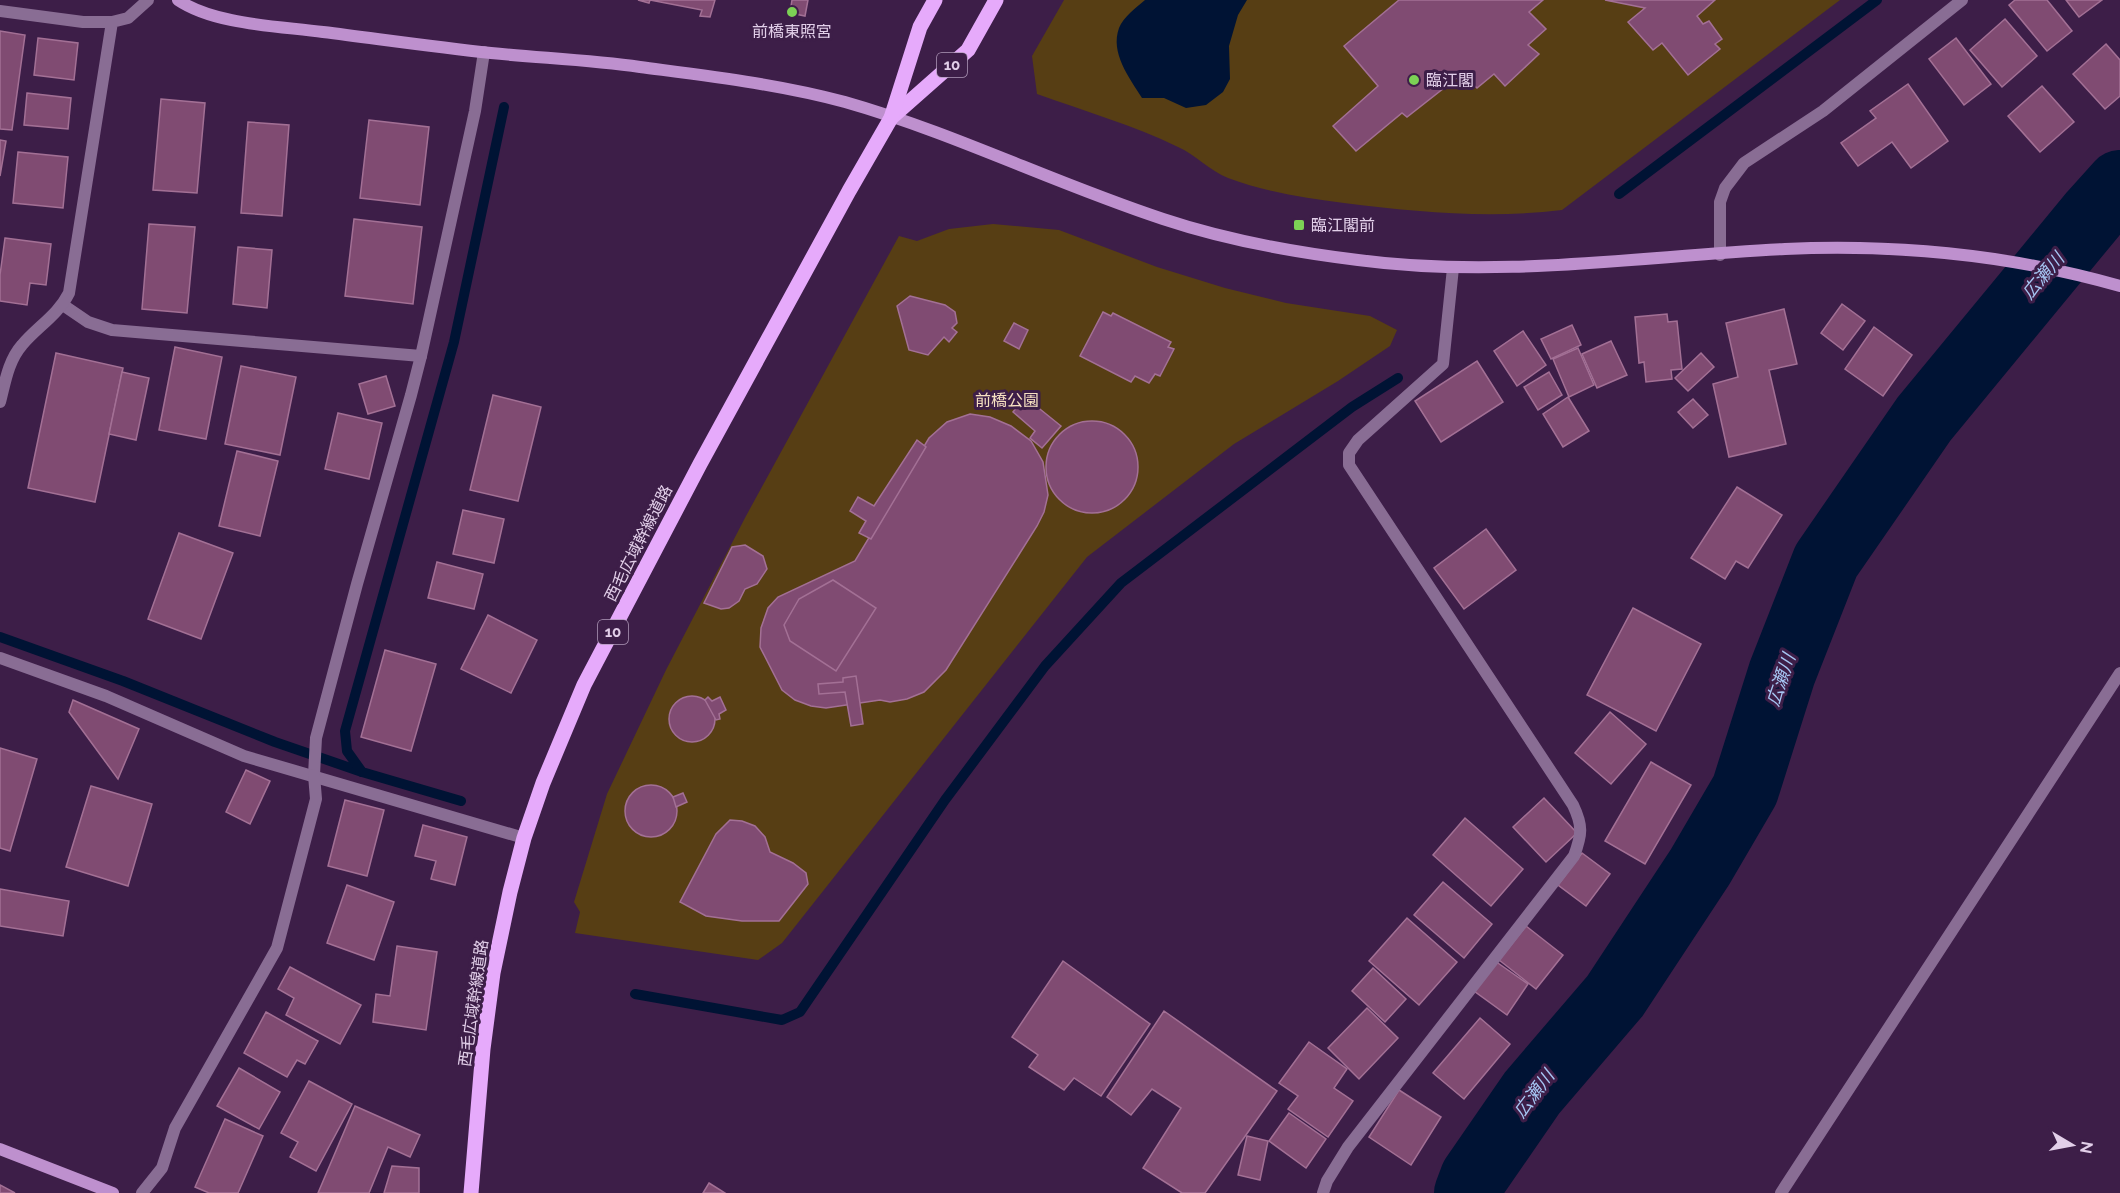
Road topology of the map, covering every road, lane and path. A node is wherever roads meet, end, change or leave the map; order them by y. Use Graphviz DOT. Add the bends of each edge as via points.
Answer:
graph roads {
  1 [pos="148,0"];
  2 [pos="178,0"];
  3 [pos="935,0"];
  4 [pos="996,0"];
  5 [pos="1962,0"];
  6 [pos="0,11"];
  7 [pos="112,22"];
  8 [pos="484,52"];
  9 [pos="891,118"];
  10 [pos="1720,255"];
  11 [pos="1453,268"];
  12 [pos="2120,286"];
  13 [pos="63,305"];
  14 [pos="421,356"];
  15 [pos="1,395"];
  16 [pos="0,658"];
  17 [pos="2120,673"];
  18 [pos="314,775"];
  19 [pos="524,838"];
  20 [pos="0,1149"];
  21 [pos="113,1193"];
  22 [pos="142,1193"];
  23 [pos="471,1193"];
  24 [pos="1323,1193"];
  25 [pos="1781,1193"];
  1 -- 7 [label="street" via="128,18"];
  2 -- 8 [label="street" via="194,9 257,24"];
  3 -- 9 [label="main road, 西毛広域幹線道路 / 10" via="920,27"];
  4 -- 9 [label="main road, 西毛広域幹線道路 / 10" via="968,50"];
  5 -- 10 [label="street" via="1823,111 1744,163 1725,188 1720,202"];
  6 -- 7 [label="street"];
  7 -- 13 [label="street" via="73,280"];
  8 -- 9 [label="street" via="636,66 783,87"];
  8 -- 14 [label="street" via="475,111"];
  9 -- 11 [label="street" via="1219,236 1342,258"];
  9 -- 19 [label="main road, 西毛広域幹線道路 / 10" via="700,464 584,685"];
  10 -- 11 [label="street"];
  10 -- 12 [label="street" via="1780,249 1920,250 1987,257"];
  11 -- 24 [label="street" via="1443,363 1358,440 1349,453 1349,465 1573,805 1581,821 1581,838 1574,856 1348,1147"];
  13 -- 14 [label="street" via="88,322 112,330"];
  13 -- 15 [label="street" via="22,345"];
  14 -- 18 [label="street" via="316,738"];
  16 -- 18 [label="street" via="106,696 244,756"];
  17 -- 25 [label="street"];
  18 -- 19 [label="street"];
  18 -- 22 [label="street" via="316,799 277,948 175,1128 162,1168"];
  19 -- 23 [label="main road, 西毛広域幹線道路 / 10" via="493,973"];
  20 -- 21 [label="street"];
}
